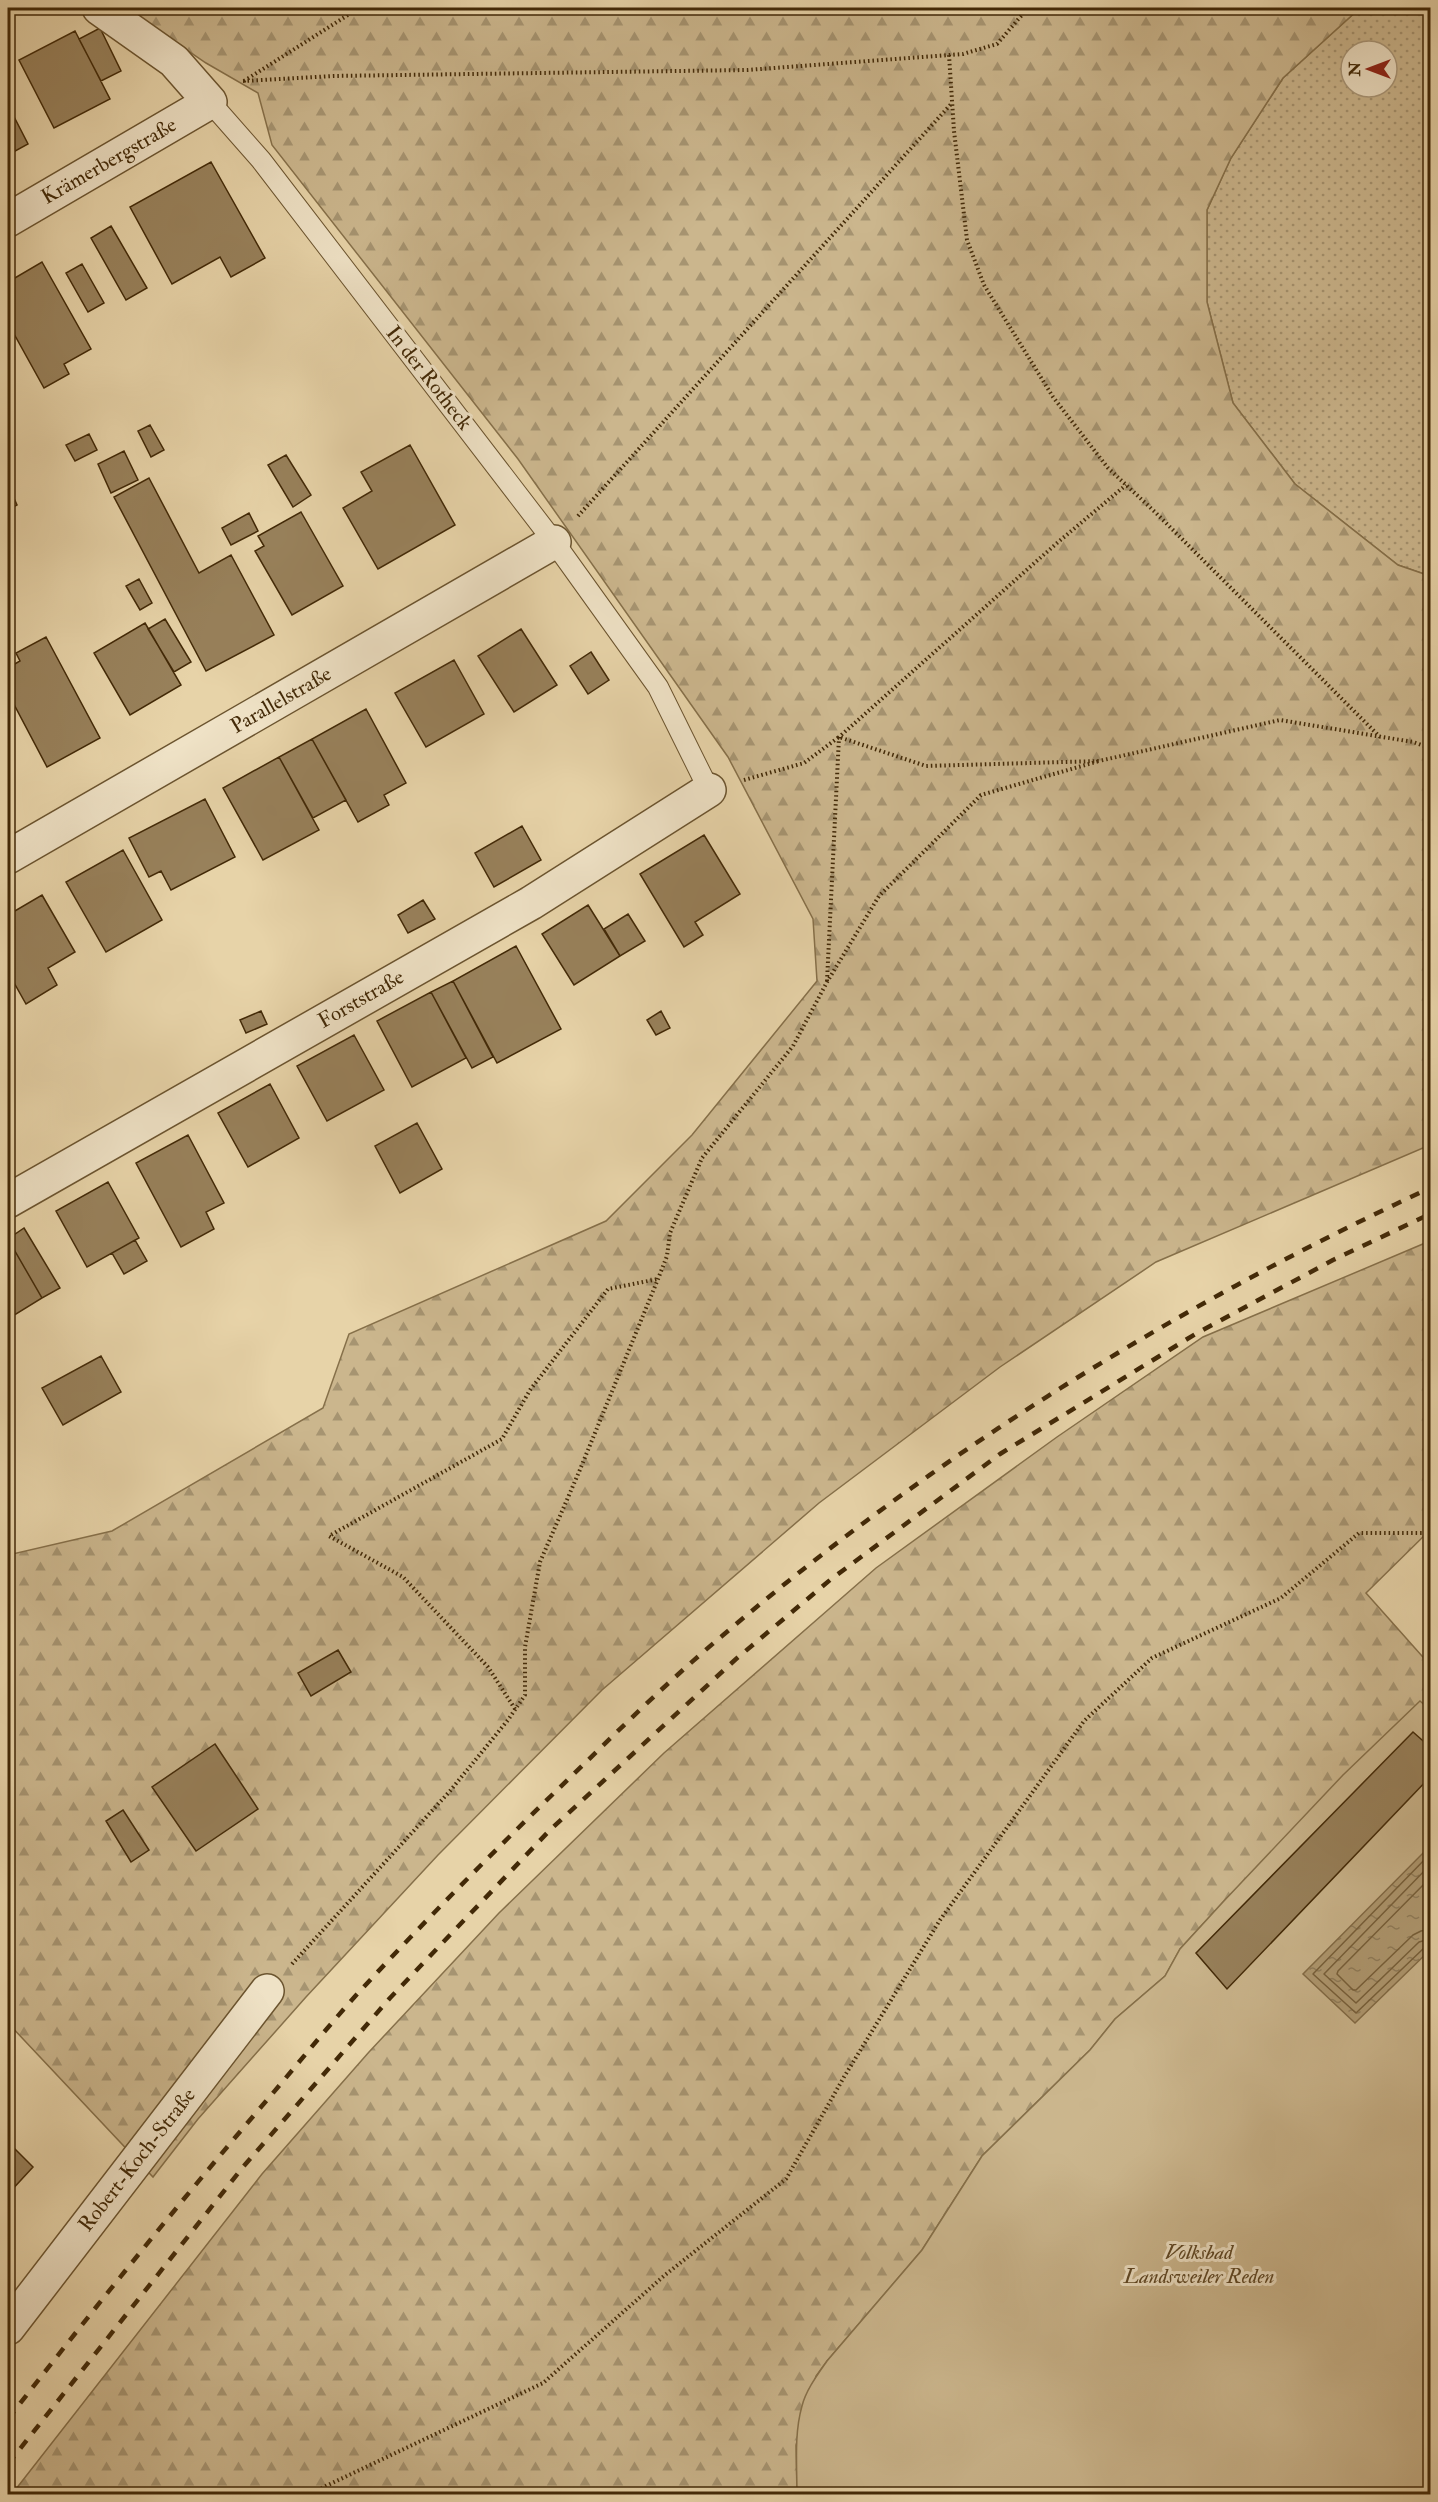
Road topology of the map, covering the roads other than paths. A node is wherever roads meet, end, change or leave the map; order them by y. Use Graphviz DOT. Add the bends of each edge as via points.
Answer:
graph roads {
  1 [pos="99,8"];
  2 [pos="210,102"];
  3 [pos="8,220"];
  4 [pos="554,542"];
  5 [pos="709,790"];
  6 [pos="8,857"];
  7 [pos="8,1201"];
  8 [pos="267,1991"];
  9 [pos="8,2328"];
  1 -- 2 [label="street, In der Rotheck" via="174,61"];
  2 -- 3 [label="street, Krämerbergstraße"];
  2 -- 4 [label="lane, In der Rotheck" via="261,160"];
  4 -- 5 [label="lane, In der Rotheck" via="658,687"];
  4 -- 6 [label="street, Parallelstraße"];
  5 -- 7 [label="street, Forststraße" via="531,903"];
  8 -- 9 [label="street, Robert-Koch-Straße"];
}
